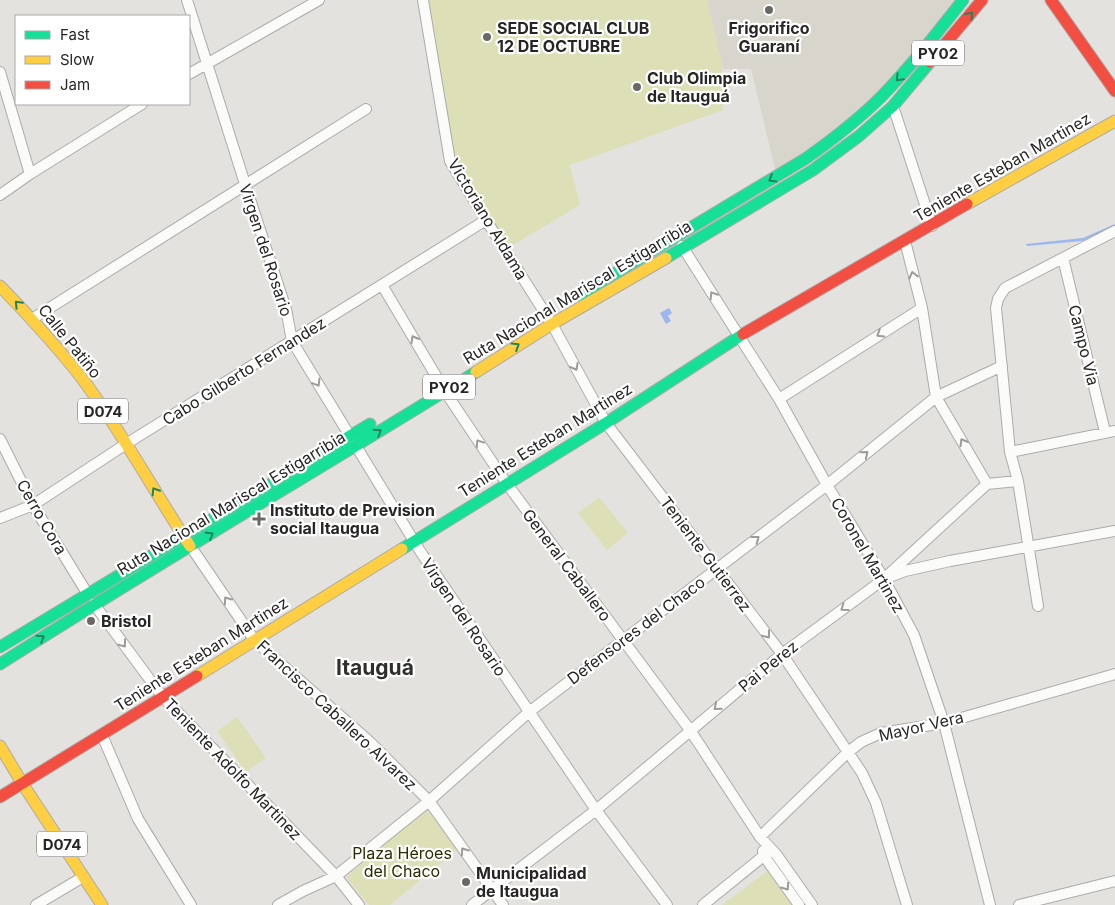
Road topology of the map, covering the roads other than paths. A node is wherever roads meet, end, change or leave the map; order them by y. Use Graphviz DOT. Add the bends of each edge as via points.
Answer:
graph roads {
  1 [pos="187,0"];
  2 [pos="319,0"];
  3 [pos="423,0"];
  4 [pos="963,0"];
  5 [pos="982,0"];
  6 [pos="1051,0"];
  7 [pos="206,64"];
  8 [pos="0,72"];
  9 [pos="190,73"];
  10 [pos="3,90"];
  11 [pos="1115,91"];
  12 [pos="140,105"];
  13 [pos="893,106"];
  14 [pos="366,109"];
  15 [pos="1115,121"];
  16 [pos="30,174"];
  17 [pos="245,184"];
  18 [pos="0,195"];
  19 [pos="486,220"];
  20 [pos="932,226"];
  21 [pos="1115,231"];
  22 [pos="676,236"];
  23 [pos="905,241"];
  24 [pos="684,248"];
  25 [pos="1062,258"];
  26 [pos="382,285"];
  27 [pos="0,286"];
  28 [pos="922,308"];
  29 [pos="32,319"];
  30 [pos="550,319"];
  31 [pos="740,336"];
  32 [pos="292,341"];
  33 [pos="1002,366"];
  34 [pos="441,386"];
  35 [pos="423,391"];
  36 [pos="936,397"];
  37 [pos="778,399"];
  38 [pos="382,416"];
  39 [pos="606,423"];
  40 [pos="1110,432"];
  41 [pos="349,436"];
  42 [pos="0,439"];
  43 [pos="126,444"];
  44 [pos="356,447"];
  45 [pos="1010,452"];
  46 [pos="1018,481"];
  47 [pos="507,484"];
  48 [pos="987,484"];
  49 [pos="827,485"];
  50 [pos="33,505"];
  51 [pos="0,518"];
  52 [pos="1115,531"];
  53 [pos="183,536"];
  54 [pos="414,541"];
  55 [pos="191,547"];
  56 [pos="1030,547"];
  57 [pos="717,568"];
  58 [pos="884,579"];
  59 [pos="87,593"];
  60 [pos="94,604"];
  61 [pos="1038,606"];
  62 [pos="255,640"];
  63 [pos="623,640"];
  64 [pos="0,647"];
  65 [pos="782,654"];
  66 [pos="0,664"];
  67 [pos="1115,674"];
  68 [pos="162,696"];
  69 [pos="529,712"];
  70 [pos="944,723"];
  71 [pos="690,730"];
  72 [pos="102,735"];
  73 [pos="0,746"];
  74 [pos="847,753"];
  75 [pos="22,783"];
  76 [pos="0,797"];
  77 [pos="429,801"];
  78 [pos="596,810"];
  79 [pos="760,838"];
  80 [pos="770,855"];
  81 [pos="336,876"];
  82 [pos="84,877"];
  83 [pos="1115,881"];
  84 [pos="492,890"];
  85 [pos="36,905"];
  86 [pos="102,905"];
  87 [pos="191,905"];
  88 [pos="278,905"];
  89 [pos="359,905"];
  90 [pos="472,905"];
  91 [pos="503,905"];
  92 [pos="666,905"];
  93 [pos="704,905"];
  94 [pos="714,905"];
  95 [pos="799,905"];
  96 [pos="812,905"];
  97 [pos="907,905"];
  98 [pos="990,905"];
  99 [pos="1019,905"];
  1 -- 7 [label="street, Virgen del Rosario"];
  2 -- 7 [label="street"];
  3 -- 19 [label="street, Victoriano Aldama" via="450,161"];
  4 -- 22 [label="main road, Ruta Nacional Mariscal Estigarribia / PY02, one-way" via="910,66 854,122 805,159"];
  13 -- 5 [label="main road, Ruta Nacional Mariscal Estigarribia / PY02, one-way"];
  6 -- 11 [label="main road"];
  7 -- 9 [label="street"];
  7 -- 17 [label="street, Virgen del Rosario"];
  8 -- 10 [label="street"];
  10 -- 16 [label="street"];
  12 -- 16 [label="street"];
  13 -- 20 [label="street"];
  13 -- 24 [label="main road, Ruta Nacional Mariscal Estigarribia / PY02" via="813,170"];
  14 -- 17 [label="street"];
  15 -- 20 [label="main road, Teniente Esteban Martinez"];
  16 -- 18 [label="street"];
  17 -- 29 [label="street"];
  17 -- 32 [label="street, Virgen del Rosario" via="286,309"];
  19 -- 26 [label="street, Cabo Gilberto Fernandez"];
  19 -- 30 [label="street, Victoriano Aldama"];
  20 -- 23 [label="main road, Teniente Esteban Martinez"];
  21 -- 25 [label="street"];
  22 -- 24 [label="street, Coronel Martinez"];
  22 -- 30 [label="main road, Ruta Nacional Mariscal Estigarribia / PY02"];
  28 -- 23 [label="street, Teniente Esteban Martinez, one-way"];
  23 -- 31 [label="main road, Teniente Esteban Martinez"];
  24 -- 30 [label="main road, Ruta Nacional Mariscal Estigarribia / PY02"];
  31 -- 24 [label="street, Coronel Martinez, one-way"];
  25 -- 33 [label="street" via="1001,292 996,308"];
  25 -- 40 [label="street, Campo Via"];
  26 -- 32 [label="street, Cabo Gilberto Fernandez"];
  34 -- 26 [label="street, General Caballero, one-way"];
  29 -- 27 [label="main road, Calle Patiño / D074, one-way"];
  28 -- 36 [label="street, Teniente Esteban Martinez"];
  28 -- 37 [label="street, one-way"];
  29 -- 43 [label="main road, Calle Patiño / D074" via="80,377"];
  30 -- 34 [label="main road, Ruta Nacional Mariscal Estigarribia / PY02"];
  30 -- 39 [label="street, Teniente Gutierrez, one-way"];
  31 -- 37 [label="street, Coronel Martinez"];
  31 -- 39 [label="main road, Teniente Esteban Martinez"];
  32 -- 41 [label="street, Virgen del Rosario, one-way"];
  32 -- 43 [label="street, Cabo Gilberto Fernandez"];
  33 -- 36 [label="street, Defensores del Chaco"];
  33 -- 45 [label="street"];
  34 -- 35 [label="main road, Ruta Nacional Mariscal Estigarribia / PY02"];
  44 -- 34 [label="main road, Ruta Nacional Mariscal Estigarribia / PY02, one-way"];
  47 -- 34 [label="street, General Caballero, one-way"];
  48 -- 36 [label="street, Teniente Esteban Martinez, one-way"];
  49 -- 36 [label="street, Defensores del Chaco, one-way"];
  37 -- 49 [label="street, Coronel Martinez"];
  38 -- 41 [label="main road, Ruta Nacional Mariscal Estigarribia"];
  39 -- 47 [label="main road, Teniente Esteban Martinez"];
  39 -- 57 [label="street, Teniente Gutierrez"];
  40 -- 45 [label="street"];
  41 -- 44 [label="street, Virgen del Rosario"];
  41 -- 53 [label="main road, Ruta Nacional Mariscal Estigarribia"];
  42 -- 50 [label="street, Cerro Cora"];
  43 -- 50 [label="street, Cabo Gilberto Fernandez"];
  53 -- 43 [label="main road, Calle Patiño / D074, one-way"];
  44 -- 54 [label="street, Virgen del Rosario"];
  55 -- 44 [label="main road, Ruta Nacional Mariscal Estigarribia / PY02, one-way"];
  45 -- 46 [label="street"];
  46 -- 48 [label="street"];
  46 -- 56 [label="street"];
  47 -- 54 [label="main road, Teniente Esteban Martinez"];
  47 -- 63 [label="street, General Caballero"];
  48 -- 58 [label="street"];
  57 -- 49 [label="street, Defensores del Chaco, one-way"];
  49 -- 58 [label="street, Coronel Martinez"];
  50 -- 51 [label="street, Cabo Gilberto Fernandez"];
  50 -- 59 [label="street, Cerro Cora"];
  52 -- 56 [label="street, Pai Perez"];
  53 -- 55 [label="main road, Calle Patiño / D074"];
  53 -- 59 [label="main road, Ruta Nacional Mariscal Estigarribia"];
  54 -- 62 [label="main road, Teniente Esteban Martinez"];
  54 -- 69 [label="street, Virgen del Rosario"];
  55 -- 60 [label="main road, Ruta Nacional Mariscal Estigarribia / PY02"];
  62 -- 55 [label="street, Francisco Caballero Alvarez, one-way"];
  56 -- 58 [label="street, Pai Perez" via="906,570"];
  56 -- 61 [label="street"];
  57 -- 63 [label="street, Defensores del Chaco"];
  57 -- 65 [label="street, Teniente Gutierrez, one-way"];
  58 -- 65 [label="street, Pai Perez, one-way"];
  58 -- 70 [label="street, Coronel Martinez" via="914,635"];
  59 -- 64 [label="main road, Ruta Nacional Mariscal Estigarribia"];
  66 -- 60 [label="main road, Ruta Nacional Mariscal Estigarribia / PY02, one-way"];
  60 -- 68 [label="street, Teniente Adolfo Martinez, one-way"];
  62 -- 68 [label="main road, Teniente Esteban Martinez"];
  62 -- 77 [label="street, Francisco Caballero Alvarez" via="370,742"];
  63 -- 69 [label="street, Defensores del Chaco"];
  63 -- 71 [label="street, General Caballero"];
  65 -- 71 [label="street, Pai Perez, one-way"];
  65 -- 74 [label="street, Teniente Gutierrez"];
  67 -- 70 [label="street, Mayor Vera"];
  68 -- 72 [label="main road, Teniente Esteban Martinez"];
  68 -- 81 [label="street, Teniente Adolfo Martinez"];
  69 -- 77 [label="street, Defensores del Chaco"];
  69 -- 78 [label="street, Virgen del Rosario"];
  70 -- 74 [label="street, Mayor Vera" via="881,733"];
  70 -- 98 [label="street, Coronel Martinez"];
  71 -- 78 [label="street, Pai Perez"];
  71 -- 79 [label="street, General Caballero"];
  72 -- 75 [label="main road, Teniente Esteban Martinez"];
  72 -- 87 [label="street" via="138,819"];
  73 -- 75 [label="main road, D074"];
  74 -- 79 [label="street, Mayor Vera"];
  74 -- 97 [label="street, Teniente Gutierrez" via="862,773 876,803"];
  75 -- 76 [label="main road, Teniente Esteban Martinez"];
  75 -- 82 [label="main road, D074"];
  77 -- 81 [label="street, Defensores del Chaco"];
  84 -- 77 [label="street, Francisco Caballero Alvarez, one-way"];
  78 -- 84 [label="street, Pai Perez"];
  78 -- 92 [label="street, Virgen del Rosario"];
  79 -- 80 [label="street, General Caballero"];
  80 -- 93 [label="street"];
  80 -- 94 [label="street"];
  80 -- 95 [label="street, General Caballero, one-way"];
  80 -- 96 [label="street, General Caballero"];
  81 -- 88 [label="street, Defensores del Chaco"];
  81 -- 89 [label="street, Teniente Adolfo Martinez"];
  82 -- 85 [label="street"];
  82 -- 86 [label="main road, D074"];
  83 -- 99 [label="street"];
  84 -- 90 [label="street, Pai Perez"];
  84 -- 91 [label="street, Francisco Caballero Alvarez"];
}
